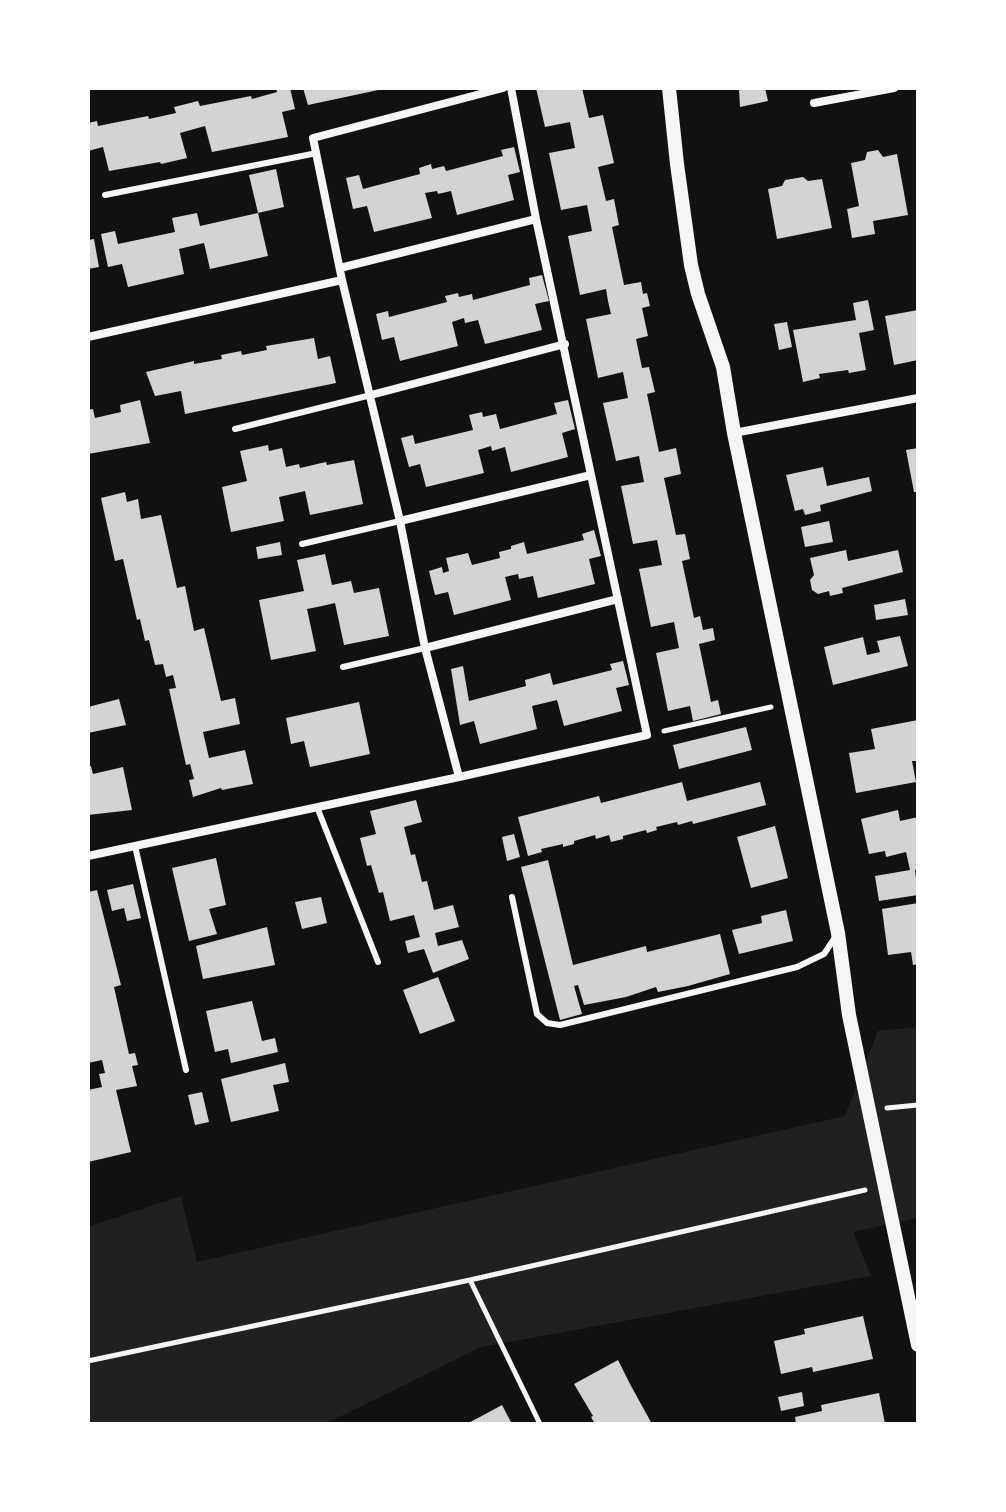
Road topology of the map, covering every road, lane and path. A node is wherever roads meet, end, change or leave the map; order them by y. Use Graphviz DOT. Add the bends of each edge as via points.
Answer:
graph roads {
  1 [pos="503,88"];
  2 [pos="511,88"];
  3 [pos="669,88"];
  4 [pos="894,88"];
  5 [pos="814,103"];
  6 [pos="317,153"];
  7 [pos="105,195"];
  8 [pos="536,219"];
  9 [pos="340,268"];
  10 [pos="342,280"];
  11 [pos="88,337"];
  12 [pos="565,344"];
  13 [pos="371,395"];
  14 [pos="918,398"];
  15 [pos="235,429"];
  16 [pos="734,433"];
  17 [pos="591,475"];
  18 [pos="400,521"];
  19 [pos="302,544"];
  20 [pos="618,599"];
  21 [pos="425,648"];
  22 [pos="343,667"];
  23 [pos="791,703"];
  24 [pos="647,735"];
  25 [pos="459,777"];
  26 [pos="317,807"];
  27 [pos="135,846"];
  28 [pos="88,856"];
  29 [pos="512,897"];
  30 [pos="838,933"];
  31 [pos="378,962"];
  32 [pos="186,1070"];
  33 [pos="918,1105"];
  34 [pos="869,1110"];
  35 [pos="885,1185"];
  36 [pos="470,1280"];
  37 [pos="918,1345"];
  38 [pos="88,1361"];
  39 [pos="540,1424"];
  1 -- 6 [label="street" via="313,138"];
  2 -- 8 [label="street"];
  3 -- 16 [label="street" via="691,265 723,367"];
  4 -- 5 [label="street"];
  6 -- 7 [label="lane"];
  6 -- 9 [label="street"];
  8 -- 9 [label="street"];
  8 -- 12 [label="street"];
  9 -- 10 [label="street"];
  10 -- 11 [label="street"];
  10 -- 13 [label="street"];
  12 -- 13 [label="street"];
  12 -- 17 [label="street"];
  13 -- 15 [label="lane"];
  13 -- 18 [label="street"];
  14 -- 16 [label="street"];
  16 -- 23 [label="street"];
  17 -- 18 [label="street"];
  17 -- 20 [label="street"];
  18 -- 19 [label="lane"];
  18 -- 21 [label="street"];
  20 -- 21 [label="street"];
  20 -- 24 [label="street"];
  21 -- 22 [label="lane"];
  21 -- 25 [label="street"];
  23 -- 24 [label="path"];
  23 -- 30 [label="street"];
  24 -- 25 [label="street"];
  25 -- 26 [label="street"];
  26 -- 27 [label="street"];
  26 -- 31 [label="lane"];
  27 -- 28 [label="street"];
  27 -- 32 [label="lane"];
  29 -- 30 [label="lane" via="537,1014 560,1025 797,967 824,954"];
  30 -- 34 [label="street"];
  33 -- 34 [label="path"];
  34 -- 35 [label="street"];
  35 -- 36 [label="path"];
  35 -- 37 [label="street"];
  36 -- 38 [label="path"];
  36 -- 39 [label="path"];
}
